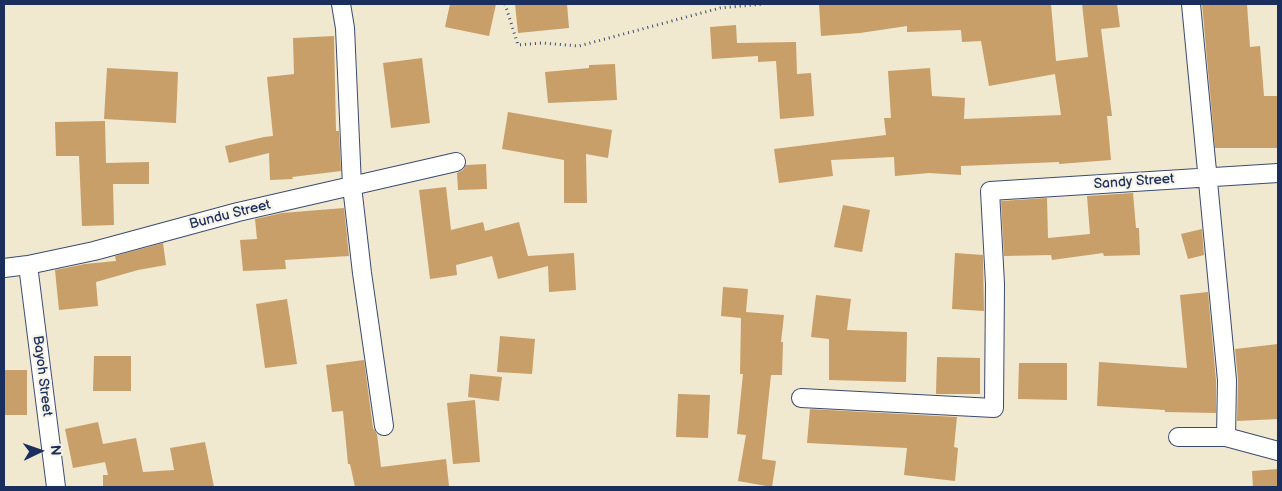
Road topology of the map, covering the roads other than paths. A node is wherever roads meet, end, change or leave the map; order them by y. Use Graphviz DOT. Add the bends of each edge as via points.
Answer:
graph roads {
  1 [pos="341,4"];
  2 [pos="1191,4"];
  3 [pos="456,162"];
  4 [pos="1278,173"];
  5 [pos="1209,177"];
  6 [pos="352,186"];
  7 [pos="28,265"];
  8 [pos="4,268"];
  9 [pos="801,398"];
  10 [pos="384,426"];
  11 [pos="1178,437"];
  12 [pos="1226,438"];
  13 [pos="1278,451"];
  14 [pos="56,487"];
  1 -- 6 [label="street" via="345,28"];
  2 -- 5 [label="street"];
  3 -- 6 [label="street, Bundu Street"];
  4 -- 5 [label="street, Sandy Street"];
  5 -- 9 [label="street, Sandy Street" via="990,192 995,284 994,408"];
  5 -- 12 [label="street" via="1227,380"];
  6 -- 7 [label="street, Bundu Street"];
  6 -- 10 [label="street"];
  7 -- 8 [label="street, Bundu Street"];
  7 -- 14 [label="street, Bayoh Street"];
  11 -- 12 [label="street"];
  12 -- 13 [label="street"];
}
